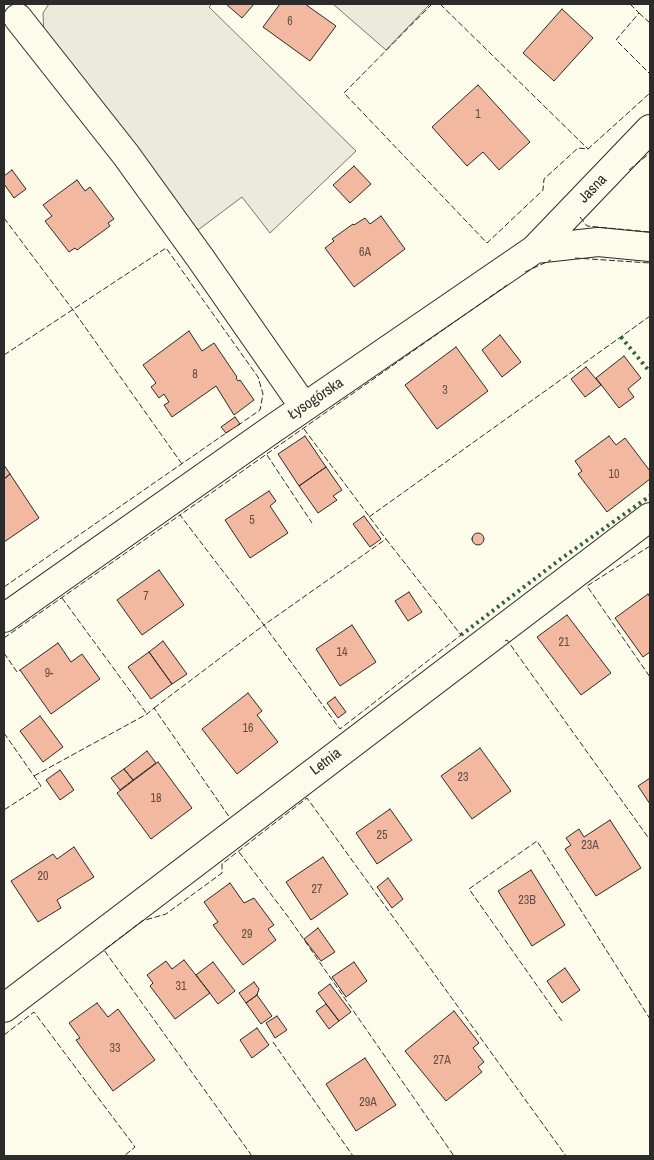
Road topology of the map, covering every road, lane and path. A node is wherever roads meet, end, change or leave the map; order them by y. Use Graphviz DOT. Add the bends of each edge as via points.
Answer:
graph roads {
  1 [pos="17,17"];
  2 [pos="650,129"];
  3 [pos="650,246"];
  4 [pos="535,249"];
  5 [pos="304,407"];
  6 [pos="650,517"];
  7 [pos="4,618"];
  8 [pos="4,1008"];
  1 -- 5 [label="street" via="126,155"];
  2 -- 4 [label="street, Jasna"];
  3 -- 4 [label="street, Łysogórska" via="598,242"];
  4 -- 5 [label="street, Łysogórska"];
  5 -- 7 [label="street, Łysogórska"];
  6 -- 8 [label="street, Letnia"];
}
